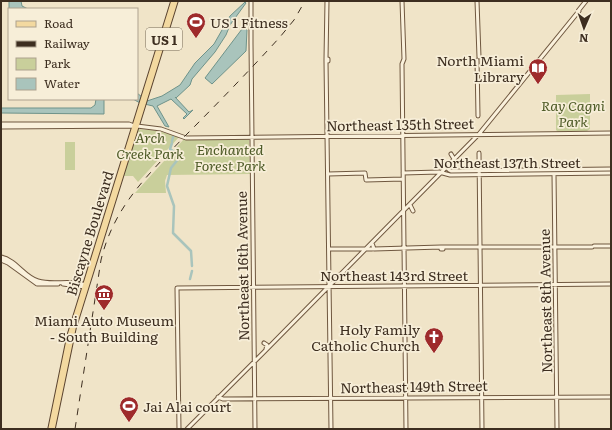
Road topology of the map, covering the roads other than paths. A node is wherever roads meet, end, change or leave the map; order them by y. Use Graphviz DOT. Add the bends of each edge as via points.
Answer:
graph roads {
  1 [pos="173,1"];
  2 [pos="176,1"];
  3 [pos="251,1"];
  4 [pos="327,1"];
  5 [pos="402,1"];
  6 [pos="477,1"];
  7 [pos="586,1"];
  8 [pos="546,51"];
  9 [pos="537,62"];
  10 [pos="144,99"];
  11 [pos="478,116"];
  12 [pos="1,124"];
  13 [pos="12,126"];
  14 [pos="136,126"];
  15 [pos="1,127"];
  16 [pos="483,129"];
  17 [pos="611,133"];
  18 [pos="470,134"];
  19 [pos="479,134"];
  20 [pos="486,134"];
  21 [pos="403,135"];
  22 [pos="327,136"];
  23 [pos="252,137"];
  24 [pos="473,141"];
  25 [pos="465,149"];
  26 [pos="467,153"];
  27 [pos="451,154"];
  28 [pos="479,154"];
  29 [pos="454,159"];
  30 [pos="447,167"];
  31 [pos="611,171"];
  32 [pos="434,172"];
  33 [pos="479,172"];
  34 [pos="533,172"];
  35 [pos="573,172"];
  36 [pos="403,173"];
  37 [pos="441,173"];
  38 [pos="328,174"];
  39 [pos="554,174"];
  40 [pos="436,178"];
  41 [pos="404,179"];
  42 [pos="441,179"];
  43 [pos="118,182"];
  44 [pos="404,204"];
  45 [pos="409,205"];
  46 [pos="397,211"];
  47 [pos="404,211"];
  48 [pos="414,211"];
  49 [pos="399,216"];
  50 [pos="404,218"];
  51 [pos="372,243"];
  52 [pos="611,246"];
  53 [pos="555,247"];
  54 [pos="480,248"];
  55 [pos="329,249"];
  56 [pos="359,249"];
  57 [pos="367,249"];
  58 [pos="373,249"];
  59 [pos="404,249"];
  60 [pos="362,254"];
  61 [pos="1,259"];
  62 [pos="92,266"];
  63 [pos="340,268"];
  64 [pos="342,273"];
  65 [pos="329,278"];
  66 [pos="335,281"];
  67 [pos="611,284"];
  68 [pos="556,285"];
  69 [pos="85,286"];
  70 [pos="405,286"];
  71 [pos="480,286"];
  72 [pos="252,287"];
  73 [pos="329,287"];
  74 [pos="264,343"];
  75 [pos="265,350"];
  76 [pos="254,354"];
  77 [pos="260,356"];
  78 [pos="254,361"];
  79 [pos="64,366"];
  80 [pos="482,396"];
  81 [pos="218,397"];
  82 [pos="406,397"];
  83 [pos="557,397"];
  84 [pos="611,397"];
  85 [pos="255,398"];
  86 [pos="330,398"];
  87 [pos="57,402"];
  88 [pos="52,429"];
  89 [pos="179,429"];
  90 [pos="187,429"];
  91 [pos="255,429"];
  92 [pos="331,429"];
  93 [pos="406,429"];
  94 [pos="482,429"];
  95 [pos="557,429"];
  1 -- 10 [label="main road, Biscayne Boulevard / US 1"];
  2 -- 10 [label="main road, Biscayne Boulevard / US 1"];
  3 -- 23 [label="street, Northeast 16th Avenue"];
  4 -- 22 [label="street"];
  5 -- 21 [label="street"];
  6 -- 11 [label="street"];
  7 -- 8 [label="street"];
  8 -- 9 [label="street"];
  8 -- 9 [label="street"];
  9 -- 16 [label="street"];
  10 -- 14 [label="main road, Biscayne Boulevard / US 1"];
  12 -- 13 [label="street, Northeast 135th Street"];
  13 -- 14 [label="street, Northeast 135th Street"];
  13 -- 15 [label="street, Northeast 135th Street"];
  14 -- 23 [label="street, Northeast 135th Street" via="161,129 189,137"];
  14 -- 43 [label="main road, Biscayne Boulevard / US 1"];
  16 -- 19 [label="street"];
  16 -- 20 [label="street"];
  17 -- 20 [label="street, Northeast 135th Street"];
  18 -- 19 [label="street, Northeast 135th Street"];
  18 -- 21 [label="street, Northeast 135th Street"];
  18 -- 24 [label="street"];
  19 -- 20 [label="street, Northeast 135th Street"];
  19 -- 24 [label="street"];
  21 -- 22 [label="street, Northeast 135th Street"];
  21 -- 36 [label="street"];
  22 -- 23 [label="street, Northeast 135th Street"];
  22 -- 38 [label="street"];
  23 -- 72 [label="street, Northeast 16th Avenue"];
  24 -- 25 [label="street"];
  25 -- 26 [label="street"];
  25 -- 29 [label="street"];
  27 -- 29 [label="street"];
  28 -- 33 [label="street"];
  29 -- 30 [label="street"];
  30 -- 33 [label="street, Northeast 137th Street" via="451,171"];
  30 -- 37 [label="street"];
  31 -- 35 [label="street, Northeast 137th Street"];
  32 -- 36 [label="street, Northeast 137th Street"];
  32 -- 37 [label="street, Northeast 137th Street"];
  32 -- 40 [label="street"];
  33 -- 34 [label="street, Northeast 137th Street"];
  33 -- 37 [label="street, Northeast 137th Street"];
  33 -- 54 [label="street"];
  34 -- 35 [label="street, Northeast 137th Street"];
  34 -- 39 [label="street, Northeast 137th Street"];
  35 -- 39 [label="street, Northeast 137th Street"];
  36 -- 41 [label="street"];
  37 -- 40 [label="street"];
  38 -- 41 [label="street" via="366,173 366,180"];
  38 -- 55 [label="street"];
  39 -- 53 [label="street, Northeast 8th Avenue"];
  40 -- 42 [label="street"];
  40 -- 45 [label="street"];
  41 -- 44 [label="street"];
  43 -- 62 [label="main road, Biscayne Boulevard / US 1"];
  43 -- 62 [label="main road, Biscayne Boulevard / US 1" via="91,261"];
  44 -- 45 [label="street"];
  44 -- 47 [label="street"];
  45 -- 47 [label="street"];
  45 -- 48 [label="street"];
  46 -- 49 [label="street"];
  47 -- 49 [label="street"];
  47 -- 50 [label="street"];
  49 -- 50 [label="street"];
  49 -- 51 [label="street"];
  50 -- 59 [label="street"];
  51 -- 57 [label="street"];
  51 -- 58 [label="street"];
  52 -- 53 [label="street"];
  53 -- 54 [label="street"];
  53 -- 68 [label="street, Northeast 8th Avenue"];
  54 -- 59 [label="street"];
  54 -- 71 [label="street"];
  55 -- 56 [label="street"];
  55 -- 65 [label="street"];
  56 -- 57 [label="street"];
  56 -- 60 [label="street"];
  57 -- 58 [label="street"];
  57 -- 60 [label="street"];
  58 -- 59 [label="street"];
  59 -- 70 [label="street"];
  60 -- 64 [label="street"];
  61 -- 69 [label="street" via="37,284"];
  62 -- 69 [label="main road, Biscayne Boulevard / US 1"];
  62 -- 69 [label="main road, Biscayne Boulevard / US 1"];
  63 -- 64 [label="street"];
  64 -- 66 [label="street"];
  65 -- 66 [label="street"];
  65 -- 73 [label="street"];
  66 -- 73 [label="street"];
  67 -- 68 [label="street, Northeast 143rd Street"];
  68 -- 71 [label="street, Northeast 143rd Street"];
  68 -- 83 [label="street, Northeast 8th Avenue"];
  69 -- 79 [label="main road, Biscayne Boulevard / US 1"];
  69 -- 79 [label="main road, Biscayne Boulevard / US 1"];
  70 -- 71 [label="street, Northeast 143rd Street"];
  70 -- 73 [label="street, Northeast 143rd Street"];
  70 -- 82 [label="street"];
  71 -- 80 [label="street"];
  72 -- 73 [label="street, Northeast 143rd Street"];
  72 -- 76 [label="street, Northeast 16th Avenue"];
  72 -- 89 [label="street, Northeast 143rd Street" via="177,288"];
  73 -- 75 [label="street"];
  73 -- 86 [label="street"];
  74 -- 75 [label="street"];
  75 -- 77 [label="street"];
  76 -- 77 [label="street"];
  76 -- 78 [label="street, Northeast 16th Avenue"];
  77 -- 78 [label="street"];
  78 -- 81 [label="street"];
  78 -- 85 [label="street, Northeast 16th Avenue"];
  79 -- 87 [label="main road, Biscayne Boulevard / US 1"];
  79 -- 87 [label="main road, Biscayne Boulevard / US 1"];
  80 -- 82 [label="street, Northeast 149th Street"];
  80 -- 83 [label="street, Northeast 149th Street"];
  80 -- 94 [label="street"];
  81 -- 85 [label="street, Northeast 149th Street"];
  81 -- 90 [label="street"];
  82 -- 86 [label="street, Northeast 149th Street"];
  82 -- 93 [label="street"];
  83 -- 84 [label="street, Northeast 149th Street"];
  83 -- 95 [label="street, Northeast 8th Avenue"];
  85 -- 86 [label="street, Northeast 149th Street"];
  85 -- 91 [label="street, Northeast 16th Avenue"];
  86 -- 92 [label="street"];
  87 -- 88 [label="main road, Biscayne Boulevard / US 1"];
}
